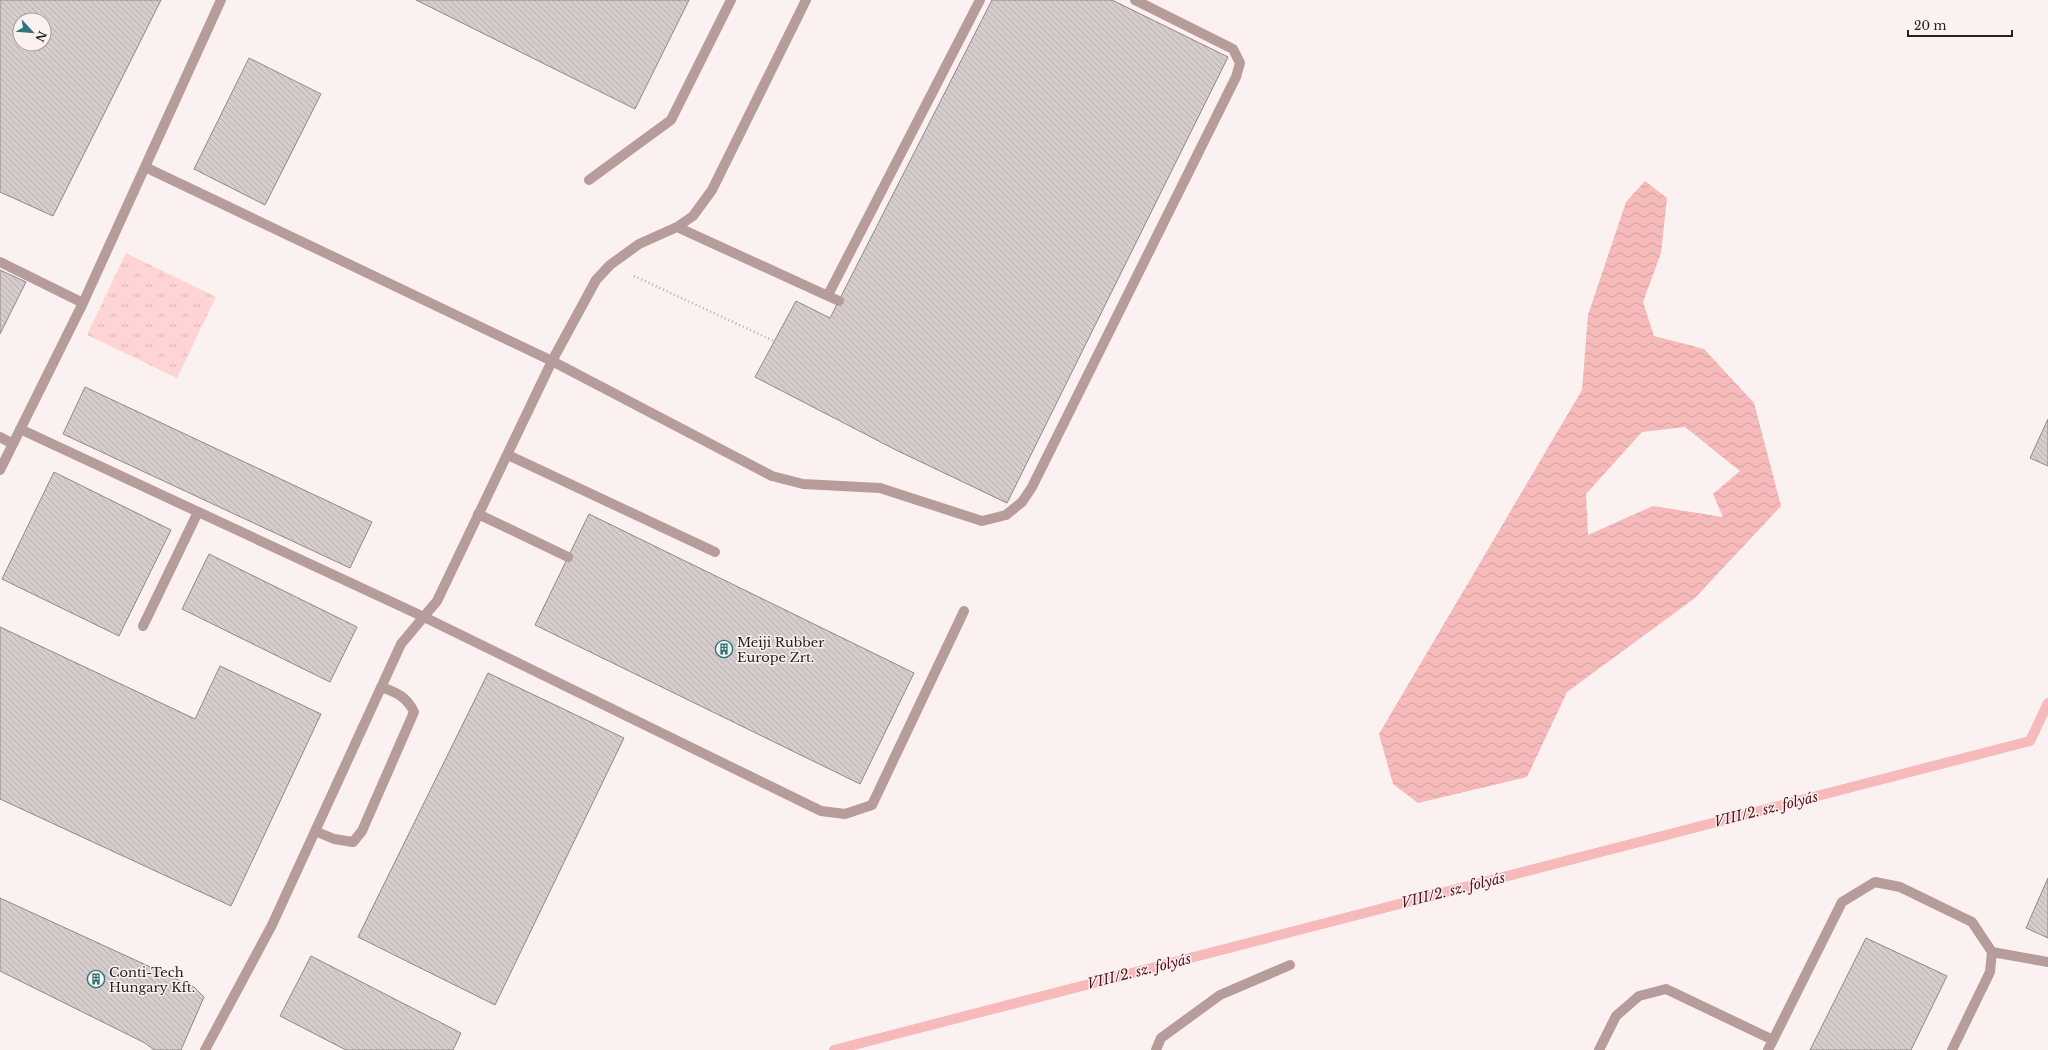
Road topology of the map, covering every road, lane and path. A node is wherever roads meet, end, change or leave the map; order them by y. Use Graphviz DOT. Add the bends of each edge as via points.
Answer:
graph roads {
  1 [pos="221,0"];
  2 [pos="731,0"];
  3 [pos="806,0"];
  4 [pos="980,0"];
  5 [pos="1135,0"];
  6 [pos="145,167"];
  7 [pos="589,180"];
  8 [pos="677,227"];
  9 [pos="0,262"];
  10 [pos="610,265"];
  11 [pos="828,295"];
  12 [pos="839,301"];
  13 [pos="83,303"];
  14 [pos="774,341"];
  15 [pos="552,361"];
  16 [pos="20,429"];
  17 [pos="0,437"];
  18 [pos="13,444"];
  19 [pos="508,454"];
  20 [pos="0,470"];
  21 [pos="198,512"];
  22 [pos="478,514"];
  23 [pos="715,552"];
  24 [pos="568,557"];
  25 [pos="964,610"];
  26 [pos="424,617"];
  27 [pos="143,626"];
  28 [pos="381,687"];
  29 [pos="315,831"];
  30 [pos="1992,952"];
  31 [pos="2048,962"];
  32 [pos="1290,966"];
  33 [pos="1773,1040"];
  34 [pos="205,1050"];
  35 [pos="1156,1050"];
  36 [pos="1599,1050"];
  37 [pos="1768,1050"];
  38 [pos="1952,1050"];
  1 -- 6 [label="lane"];
  2 -- 7 [label="lane" via="672,120"];
  3 -- 8 [label="lane" via="712,190 693,216"];
  4 -- 11 [label="lane"];
  5 -- 15 [label="lane" via="1233,49 1240,63 1236,78 1032,487 1022,502 1006,515 982,521 880,488 803,484 772,476"];
  6 -- 13 [label="lane"];
  6 -- 15 [label="lane"];
  8 -- 10 [label="lane" via="640,244"];
  8 -- 11 [label="lane"];
  9 -- 13 [label="lane"];
  10 -- 14 [label="path"];
  10 -- 15 [label="lane" via="596,280"];
  11 -- 12 [label="lane"];
  13 -- 16 [label="lane"];
  15 -- 19 [label="lane"];
  16 -- 18 [label="lane"];
  16 -- 21 [label="lane"];
  17 -- 18 [label="lane"];
  18 -- 20 [label="lane"];
  19 -- 22 [label="lane"];
  19 -- 23 [label="lane"];
  21 -- 26 [label="lane"];
  21 -- 27 [label="lane"];
  22 -- 24 [label="lane"];
  22 -- 26 [label="lane" via="437,602"];
  25 -- 26 [label="lane" via="872,805 845,814 821,811"];
  26 -- 28 [label="lane" via="401,644"];
  28 -- 29 [label="lane"];
  28 -- 29 [label="lane" via="398,693 410,703 414,712 362,830 353,842 334,839"];
  29 -- 34 [label="lane" via="272,924"];
  30 -- 31 [label="lane"];
  30 -- 33 [label="lane" via="1972,922 1900,887 1875,882 1842,902"];
  30 -- 38 [label="lane" via="1990,972"];
  32 -- 35 [label="lane" via="1220,995 1161,1038"];
  33 -- 36 [label="lane" via="1666,989 1639,996 1616,1016"];
  33 -- 37 [label="lane"];
}
